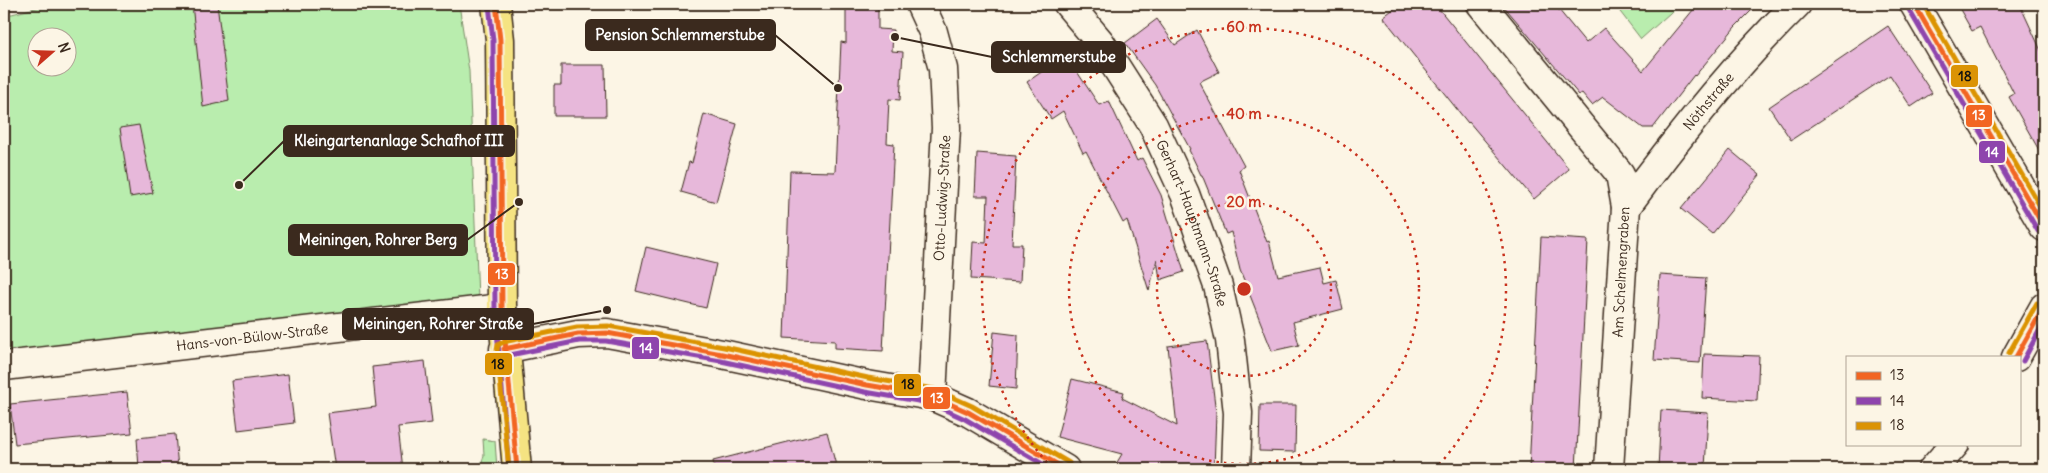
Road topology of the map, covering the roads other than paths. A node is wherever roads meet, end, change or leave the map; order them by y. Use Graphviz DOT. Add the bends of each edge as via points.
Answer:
graph roads {
  1 [pos="496,4"];
  2 [pos="920,4"];
  3 [pos="1068,4"];
  4 [pos="1481,4"];
  5 [pos="1797,4"];
  6 [pos="1914,4"];
  7 [pos="1626,206"];
  8 [pos="2044,227"];
  9 [pos="2044,307"];
  10 [pos="502,308"];
  11 [pos="504,349"];
  12 [pos="2017,356"];
  13 [pos="4,366"];
  14 [pos="932,396"];
  15 [pos="1953,446"];
  16 [pos="517,469"];
  17 [pos="1066,469"];
  18 [pos="1236,469"];
  19 [pos="1609,469"];
  20 [pos="1933,469"];
  1 -- 10 [label="main road" via="500,40"];
  2 -- 14 [label="street, Otto-Ludwig-Straße" via="933,32 943,70 946,128"];
  3 -- 18 [label="street, Gerhart-Hauptmann-Straße" via="1100,42 1152,126 1189,203 1218,286 1230,340 1238,412"];
  4 -- 7 [label="street, Am Schelmengraben" via="1620,174"];
  5 -- 7 [label="street, Nöthstraße" via="1719,88"];
  6 -- 8 [label="street"];
  7 -- 19 [label="street, Am Schelmengraben"];
  9 -- 12 [label="street"];
  10 -- 11 [label="main road"];
  10 -- 13 [label="street, Hans-von-Bülow-Straße"];
  11 -- 14 [label="street" via="578,334 607,333"];
  11 -- 16 [label="main road"];
  14 -- 17 [label="street" via="968,412"];
  15 -- 20 [label="street"];
}
